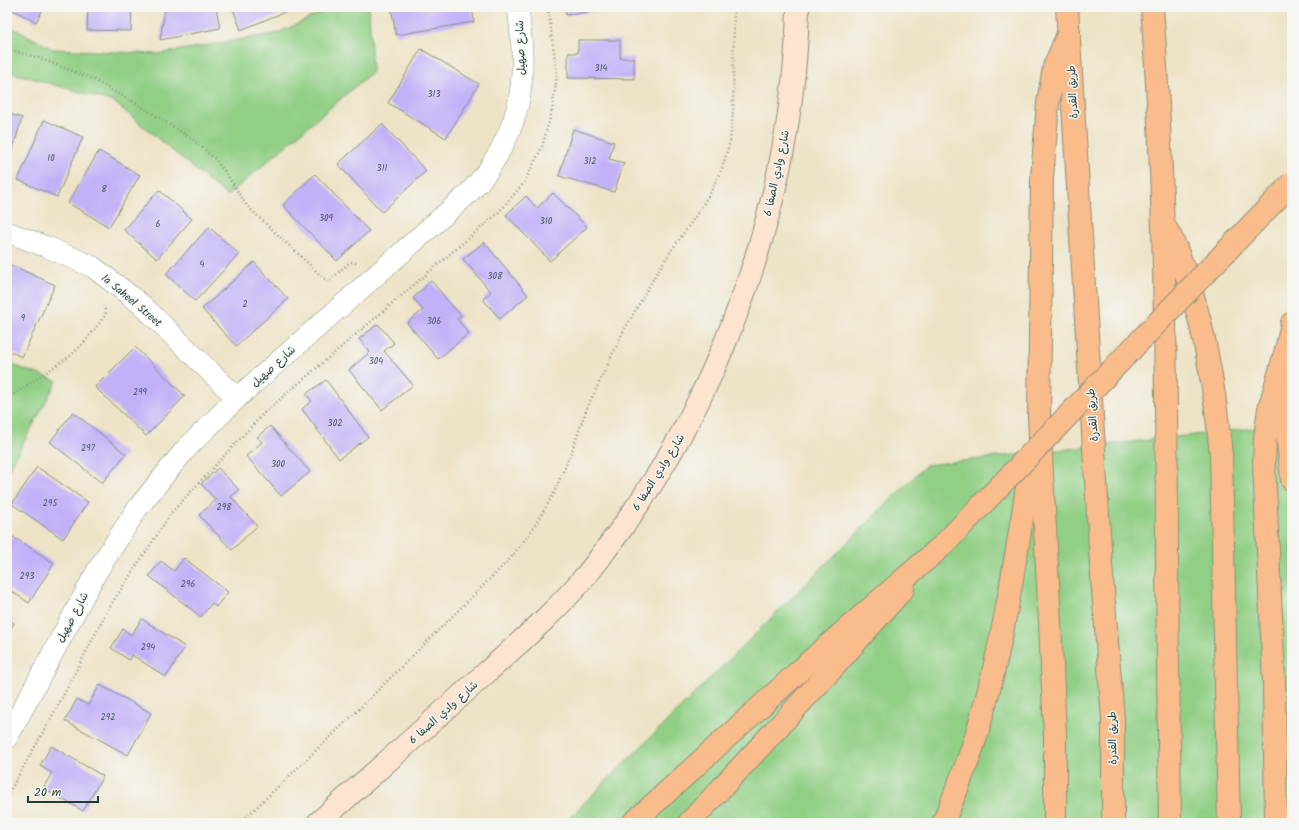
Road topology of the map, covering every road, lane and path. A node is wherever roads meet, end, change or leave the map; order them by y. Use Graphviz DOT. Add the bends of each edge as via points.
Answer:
graph roads {
  1 [pos="518,7"];
  2 [pos="548,7"];
  3 [pos="734,7"];
  4 [pos="798,7"];
  5 [pos="1067,7"];
  6 [pos="1152,7"];
  7 [pos="1069,32"];
  8 [pos="7,50"];
  9 [pos="1292,184"];
  10 [pos="1163,223"];
  11 [pos="7,232"];
  12 [pos="372,279"];
  13 [pos="103,305"];
  14 [pos="1292,323"];
  15 [pos="1287,346"];
  16 [pos="237,398"];
  17 [pos="7,399"];
  18 [pos="1039,417"];
  19 [pos="1292,480"];
  20 [pos="943,545"];
  21 [pos="7,738"];
  22 [pos="7,796"];
  23 [pos="240,823"];
  24 [pos="318,823"];
  25 [pos="633,823"];
  26 [pos="689,823"];
  27 [pos="942,823"];
  28 [pos="1055,823"];
  29 [pos="1113,823"];
  30 [pos="1170,823"];
  31 [pos="1229,823"];
  32 [pos="1276,823"];
  1 -- 12 [label="street, شارع صهيل" via="522,70 518,105 507,138 491,168 468,194"];
  2 -- 22 [label="path" via="557,75 552,111 542,147 524,183 498,213 264,413 172,512 110,606"];
  3 -- 23 [label="path" via="733,112 730,141 722,168 710,193 658,270 623,332 587,408 553,494 530,533 510,559"];
  4 -- 24 [label="street, شارع وادي الصفا 6" via="790,103 777,180 758,251 710,379 671,453 631,515 584,579 471,687"];
  5 -- 7 [label="main road, طريق القدرة"];
  6 -- 10 [label="main road"];
  7 -- 18 [label="main road" via="1054,67 1044,140"];
  7 -- 29 [label="main road, طريق القدرة" via="1113,719"];
  8 -- 12 [label="path" via="39,58 90,78 191,138 215,159 247,206 328,282 352,262 359,265"];
  9 -- 20 [label="main road, bridge"];
  10 -- 30 [label="main road"];
  10 -- 31 [label="main road" via="1179,256 1192,294 1203,334 1217,414 1221,455"];
  11 -- 16 [label="street, 1a Saheel Street" via="93,267 142,305"];
  12 -- 16 [label="street, شارع صهيل"];
  13 -- 17 [label="path" via="106,312 104,317 83,344 70,356"];
  14 -- 15 [label="main road"];
  15 -- 19 [label="main road" via="1285,416"];
  15 -- 32 [label="main road" via="1269,409 1264,465 1274,680"];
  16 -- 21 [label="street, شارع صهيل" via="184,451 137,509 96,571"];
  18 -- 27 [label="main road" via="1005,622 979,726 962,778"];
  18 -- 28 [label="main road" via="1055,734"];
  20 -- 25 [label="main road" via="818,654"];
  20 -- 26 [label="main road"];
}
